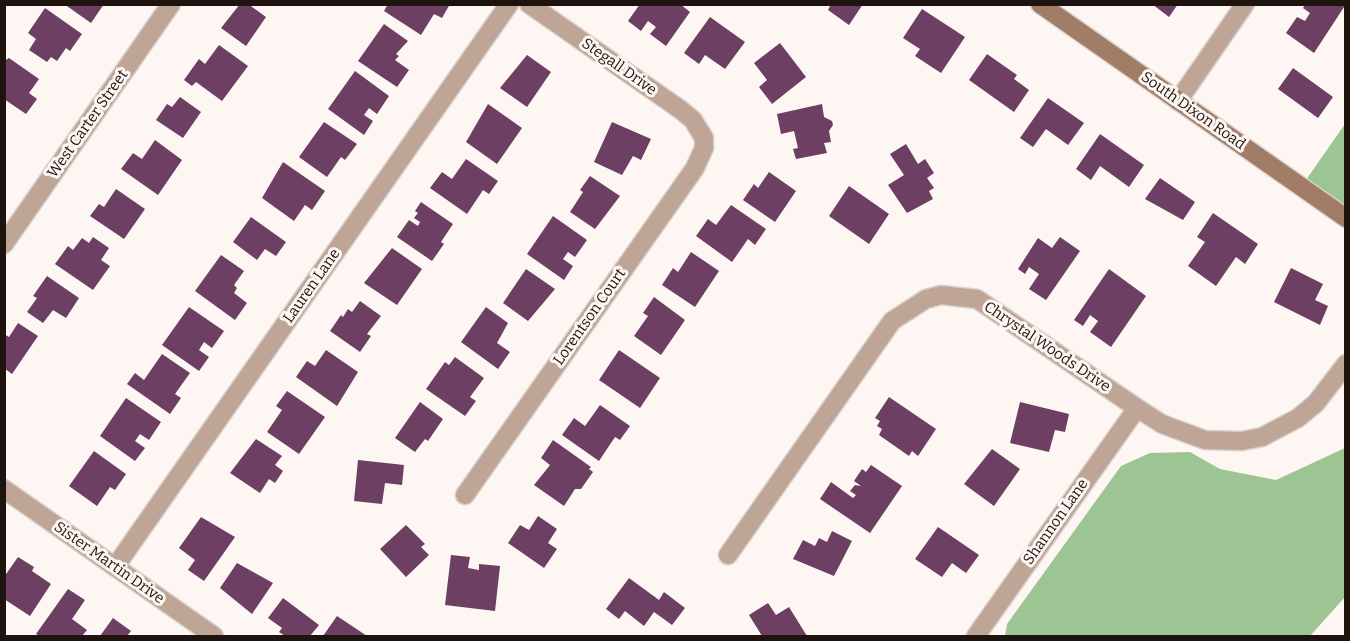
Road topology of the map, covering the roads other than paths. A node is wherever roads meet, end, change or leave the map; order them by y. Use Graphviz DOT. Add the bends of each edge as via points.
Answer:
graph roads {
  1 [pos="171,4"];
  2 [pos="509,4"];
  3 [pos="529,4"];
  4 [pos="1040,4"];
  5 [pos="1245,4"];
  6 [pos="1179,101"];
  7 [pos="703,136"];
  8 [pos="1346,218"];
  9 [pos="4,244"];
  10 [pos="1346,363"];
  11 [pos="1137,408"];
  12 [pos="4,489"];
  13 [pos="465,495"];
  14 [pos="728,555"];
  15 [pos="115,567"];
  16 [pos="214,636"];
  17 [pos="976,636"];
  1 -- 9 [label="street, West Carter Street"];
  2 -- 15 [label="street, Lauren Lane"];
  3 -- 7 [label="street, Stegall Drive" via="681,110"];
  4 -- 6 [label="main road, South Dixon Road"];
  5 -- 6 [label="street"];
  6 -- 8 [label="main road, South Dixon Road"];
  7 -- 13 [label="street, Lorentson Court" via="705,148 695,168"];
  10 -- 11 [label="street, Chrystal Woods Drive" via="1316,403 1298,418 1252,439 1205,440 1162,424"];
  11 -- 14 [label="street, Chrystal Woods Drive" via="977,299 941,295 926,299 892,321"];
  11 -- 17 [label="street, Shannon Lane"];
  12 -- 15 [label="street, Sister Martin Drive"];
  15 -- 16 [label="street, Sister Martin Drive"];
}
